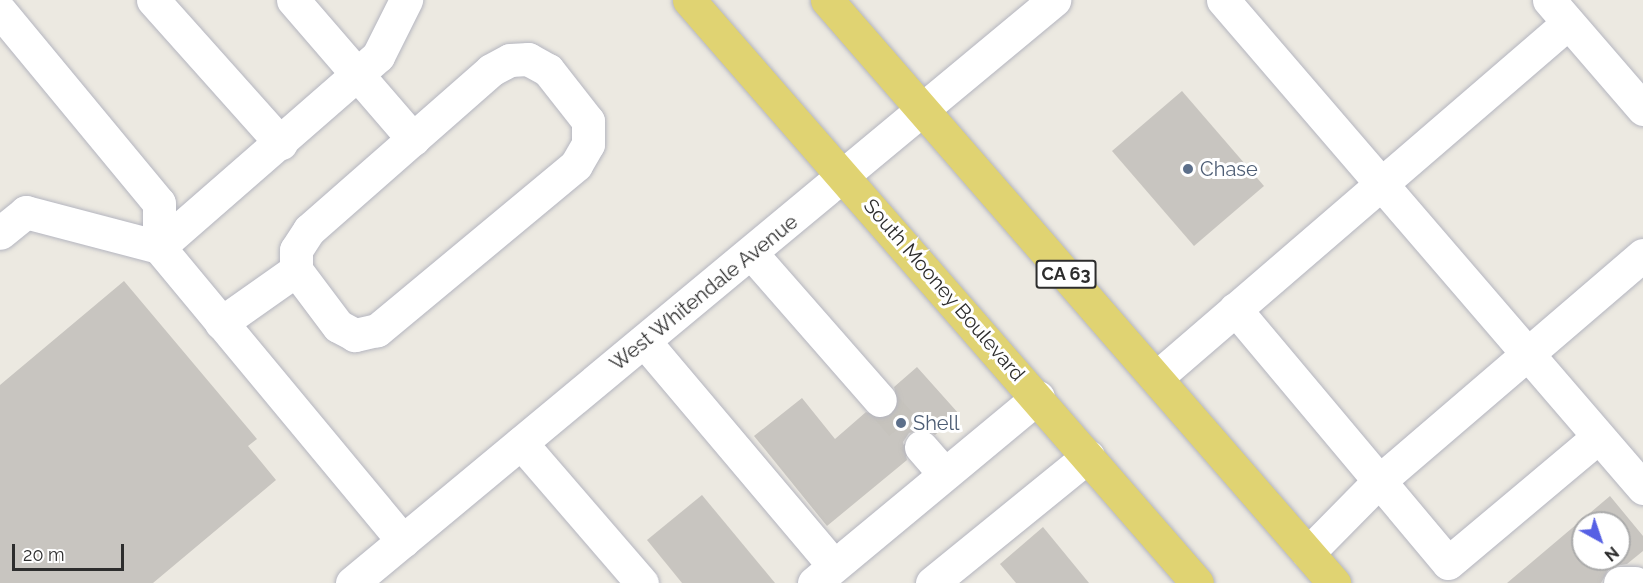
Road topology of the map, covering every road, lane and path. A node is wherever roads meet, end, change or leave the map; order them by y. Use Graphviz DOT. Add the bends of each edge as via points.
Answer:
graph roads {
  1 [pos="153,0"];
  2 [pos="293,0"];
  3 [pos="406,0"];
  4 [pos="688,0"];
  5 [pos="827,0"];
  6 [pos="1054,0"];
  7 [pos="1222,0"];
  8 [pos="0,11"];
  9 [pos="1559,12"];
  10 [pos="357,75"];
  11 [pos="1643,109"];
  12 [pos="924,111"];
  13 [pos="413,139"];
  14 [pos="281,143"];
  15 [pos="845,178"];
  16 [pos="1380,185"];
  17 [pos="0,233"];
  18 [pos="159,247"];
  19 [pos="752,254"];
  20 [pos="1643,255"];
  21 [pos="296,270"];
  22 [pos="1235,309"];
  23 [pos="222,323"];
  24 [pos="644,341"];
  25 [pos="1527,355"];
  26 [pos="1157,377"];
  27 [pos="1038,397"];
  28 [pos="880,400"];
  29 [pos="1598,437"];
  30 [pos="521,443"];
  31 [pos="921,447"];
  32 [pos="1089,456"];
  33 [pos="944,473"];
  34 [pos="1378,482"];
  35 [pos="1643,488"];
  36 [pos="403,541"];
  37 [pos="1308,553"];
  38 [pos="1444,573"];
  39 [pos="824,574"];
  40 [pos="352,583"];
  41 [pos="642,583"];
  42 [pos="932,583"];
  43 [pos="1197,583"];
  44 [pos="1334,583"];
  45 [pos="1620,583"];
  46 [pos="1635,583"];
  1 -- 14 [label="street"];
  2 -- 10 [label="street"];
  3 -- 10 [label="street" via="378,56"];
  4 -- 15 [label="main road, South Mooney Boulevard"];
  5 -- 12 [label="main road, CA 63"];
  6 -- 12 [label="street, West Whitendale Avenue"];
  7 -- 16 [label="street"];
  8 -- 18 [label="street" via="159,203"];
  9 -- 11 [label="street"];
  9 -- 16 [label="street"];
  10 -- 13 [label="street"];
  10 -- 14 [label="street"];
  12 -- 15 [label="street, West Whitendale Avenue"];
  12 -- 26 [label="main road, CA 63"];
  13 -- 21 [label="street" via="309,230 296,250"];
  13 -- 21 [label="street" via="510,60 528,59 548,70 588,121 588,144 576,165 376,330 355,335 338,326"];
  14 -- 18 [label="street"];
  15 -- 19 [label="street, West Whitendale Avenue"];
  15 -- 27 [label="main road, South Mooney Boulevard"];
  16 -- 22 [label="street"];
  16 -- 25 [label="street"];
  17 -- 18 [label="street" via="26,212"];
  18 -- 23 [label="street"];
  19 -- 24 [label="street, West Whitendale Avenue"];
  19 -- 28 [label="street"];
  20 -- 25 [label="street"];
  21 -- 23 [label="street"];
  22 -- 26 [label="street"];
  22 -- 34 [label="street"];
  23 -- 36 [label="street"];
  24 -- 30 [label="street, West Whitendale Avenue"];
  24 -- 39 [label="street"];
  25 -- 29 [label="street"];
  25 -- 34 [label="street"];
  26 -- 37 [label="main road, CA 63"];
  27 -- 32 [label="main road, South Mooney Boulevard"];
  27 -- 33 [label="street"];
  29 -- 35 [label="street"];
  29 -- 38 [label="street"];
  30 -- 36 [label="street, West Whitendale Avenue"];
  30 -- 41 [label="street"];
  31 -- 33 [label="street"];
  32 -- 42 [label="street"];
  32 -- 43 [label="main road, South Mooney Boulevard"];
  33 -- 39 [label="street"];
  34 -- 37 [label="street"];
  34 -- 38 [label="street"];
  36 -- 40 [label="street, West Whitendale Avenue"];
  37 -- 44 [label="main road, CA 63"];
  45 -- 46 [label="street"];
}
